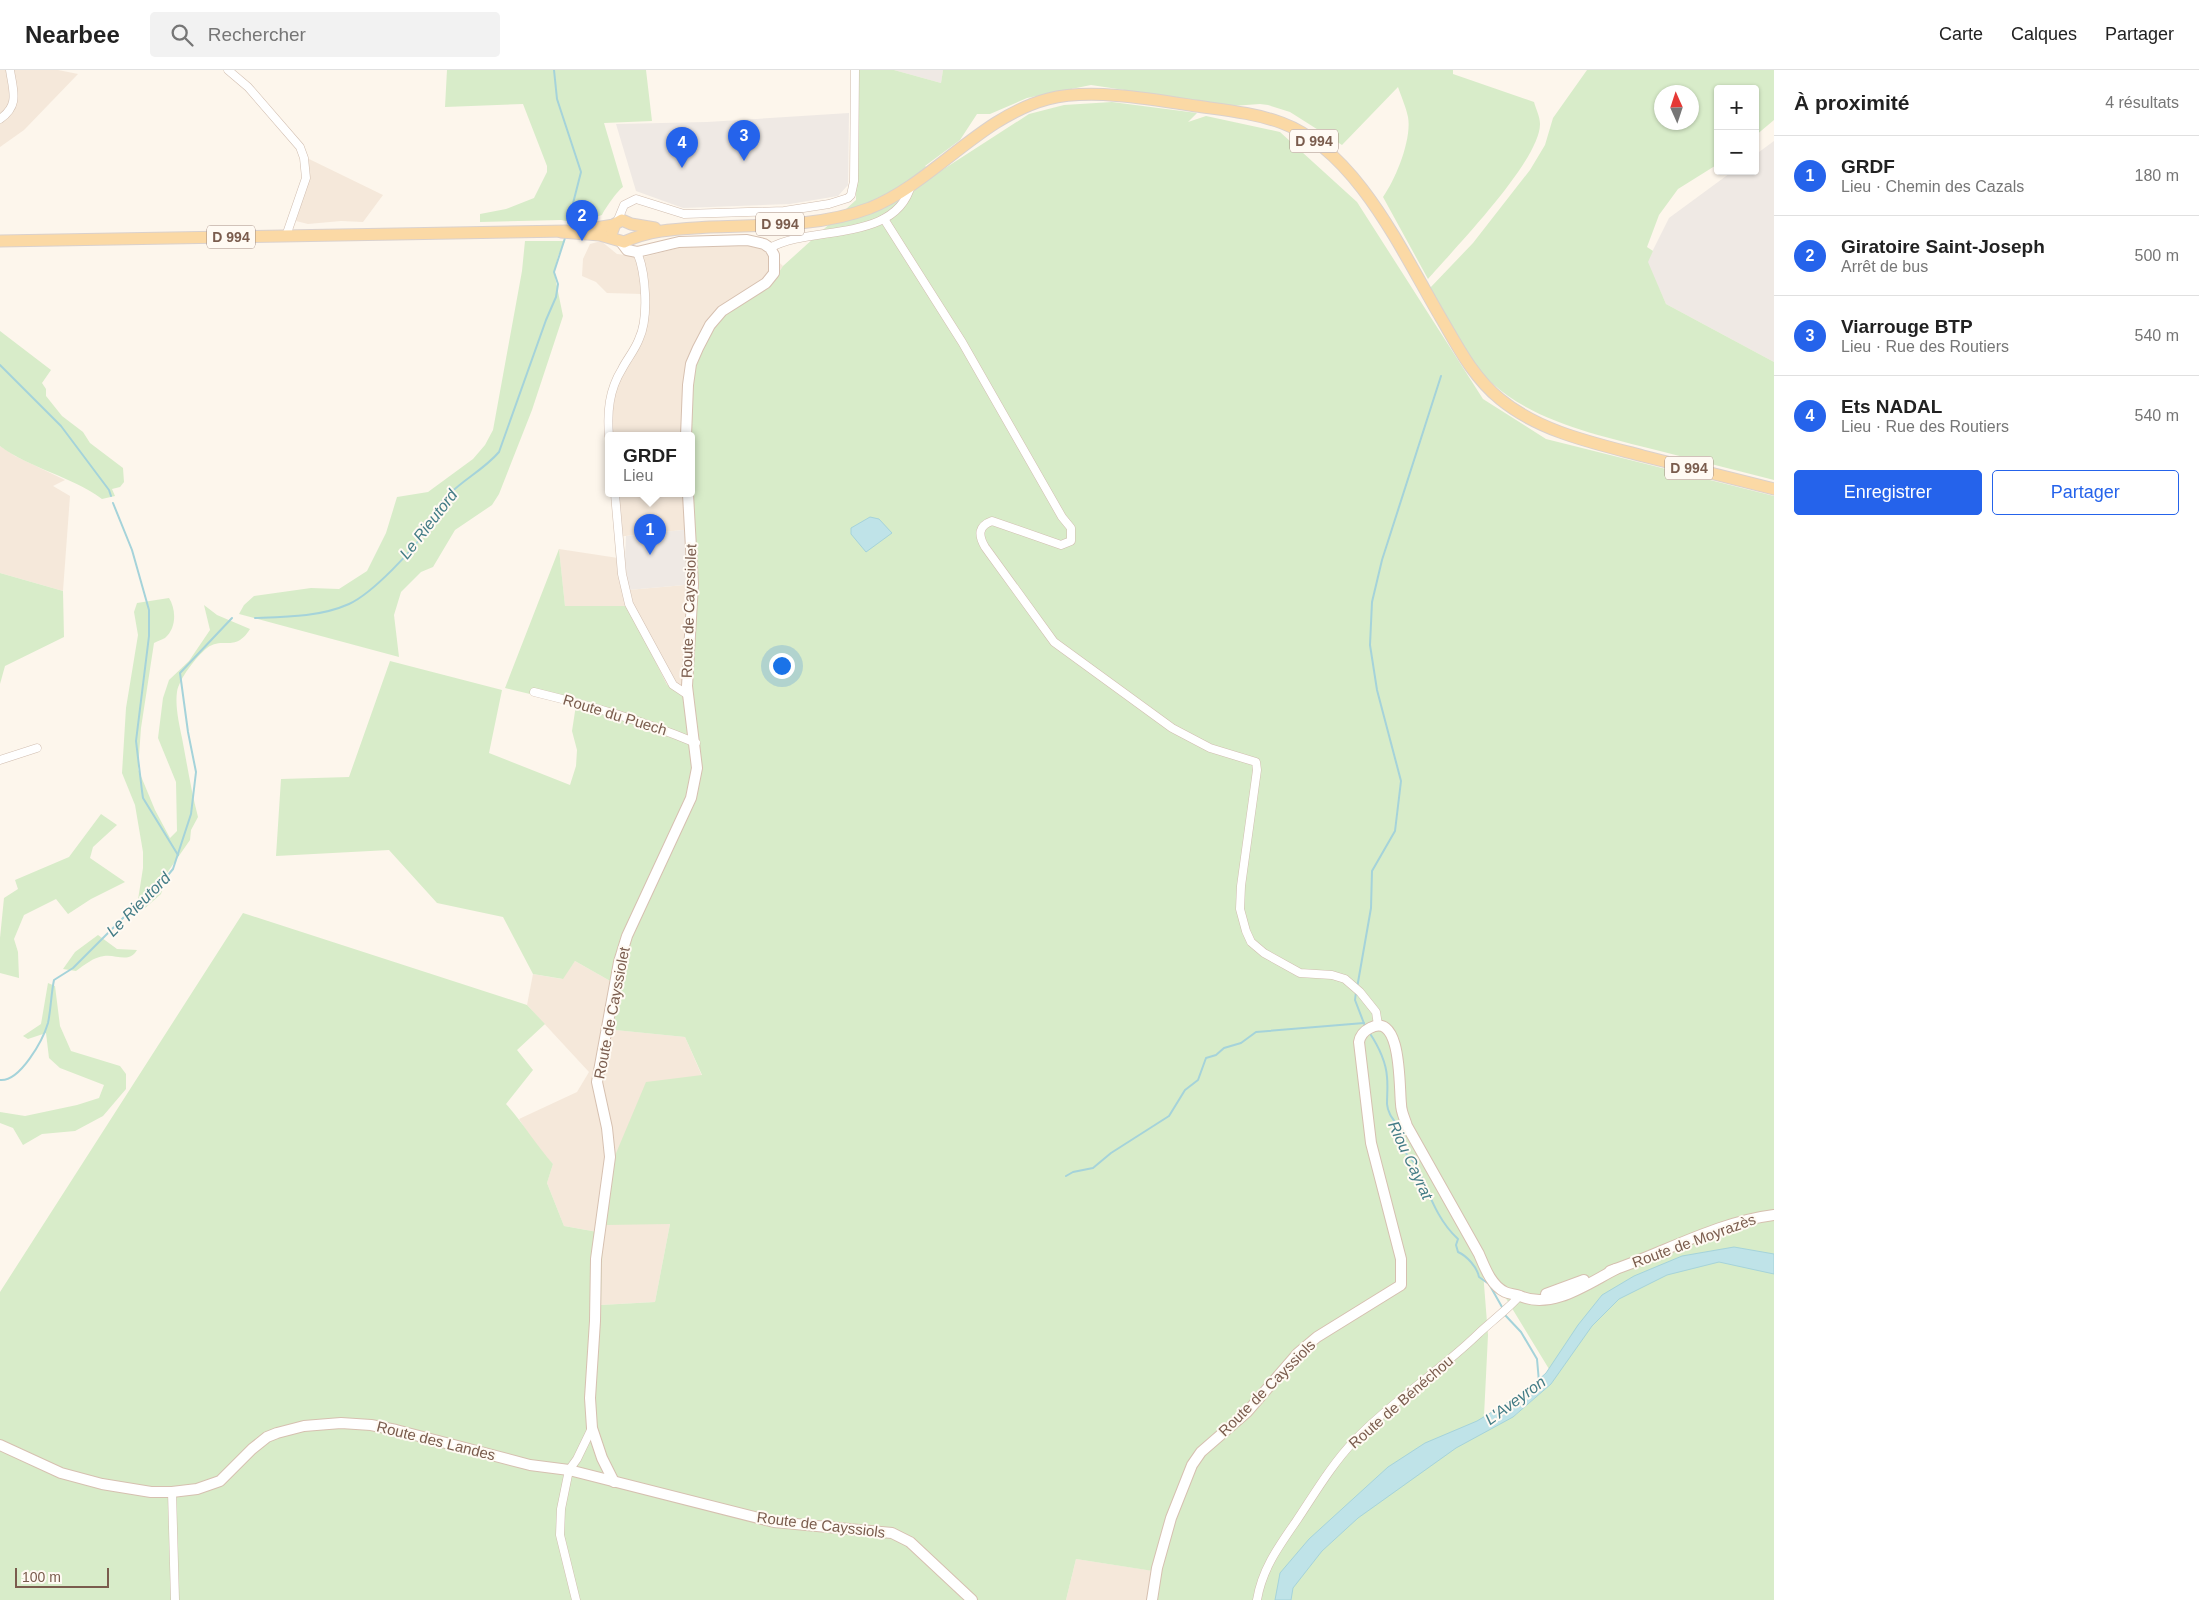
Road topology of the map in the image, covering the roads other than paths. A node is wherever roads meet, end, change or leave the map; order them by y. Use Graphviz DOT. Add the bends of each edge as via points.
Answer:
graph roads {
  1 [pos="10,70"];
  2 [pos="228,70"];
  3 [pos="855,70"];
  4 [pos="0,119"];
  5 [pos="912,184"];
  6 [pos="884,219"];
  7 [pos="622,223"];
  8 [pos="666,229"];
  9 [pos="561,232"];
  10 [pos="286,236"];
  11 [pos="625,239"];
  12 [pos="0,241"];
  13 [pos="770,248"];
  14 [pos="636,252"];
  15 [pos="609,432"];
  16 [pos="686,432"];
  17 [pos="1774,489"];
  18 [pos="615,497"];
  19 [pos="688,497"];
  20 [pos="534,692"];
  21 [pos="688,695"];
  22 [pos="696,743"];
  23 [pos="37,748"];
  24 [pos="0,760"];
  25 [pos="1376,1025"];
  26 [pos="1774,1215"];
  27 [pos="1518,1296"];
  28 [pos="592,1428"];
  29 [pos="0,1445"];
  30 [pos="569,1470"];
  31 [pos="591,1476"];
  32 [pos="614,1482"];
  33 [pos="172,1492"];
  34 [pos="175,1600"];
  35 [pos="576,1600"];
  36 [pos="972,1600"];
  37 [pos="1152,1600"];
  38 [pos="1257,1600"];
  1 -- 4 [label="street" via="13,106"];
  2 -- 10 [label="street" via="248,87 300,147 304,158 306,178"];
  3 -- 7 [label="street" via="854,181 852,195 848,198 784,211 684,214 640,199 628,202"];
  5 -- 6 [label="street" via="908,197"];
  5 -- 8 [label="main road, D 994" via="890,198 847,215 788,224"];
  5 -- 17 [label="main road, D 994" via="1010,116 1048,99 1090,94 1182,104 1284,123 1326,148 1359,182 1392,232 1464,357 1478,378 1501,400 1535,422 1570,435"];
  6 -- 13 [label="street" via="834,233 779,242"];
  6 -- 25 [label="street" via="962,342 1071,528 1071,541 1061,545 992,521 981,528 985,547 1054,642 1172,728 1210,748 1256,762 1241,886 1240,909 1246,932 1251,942 1264,953 1300,973 1345,979 1358,989 1376,1012"];
  7 -- 8 [label="main road, D 994"];
  7 -- 9 [label="main road, D 994"];
  7 -- 11 [label="main road" via="634,229"];
  7 -- 11 [label="main road" via="612,232"];
  8 -- 11 [label="main road, D 994"];
  9 -- 10 [label="main road, D 994"];
  9 -- 11 [label="main road, D 994"];
  10 -- 12 [label="main road, D 994"];
  11 -- 14 [label="street" via="627,250"];
  13 -- 14 [label="street" via="747,240 704,241 665,244"];
  13 -- 16 [label="street" via="774,255 774,273 766,283 722,311 698,348 691,364"];
  14 -- 15 [label="street" via="641,264 644,317 639,340 611,391"];
  18 -- 21 [label="street" via="622,574 629,604 673,685"];
  19 -- 21 [label="street, Route de Cayssiolet" via="693,584"];
  20 -- 22 [label="street, Route du Puech" via="612,711"];
  21 -- 22 [label="street, Route de Cayssiolet"];
  22 -- 28 [label="street, Route de Cayssiolet" via="697,768 691,798 627,936 619,962 597,1082 610,1157 596,1259 590,1376"];
  23 -- 24 [label="street"];
  25 -- 27 [label="street" via="1385,1026 1393,1037 1401,1107 1407,1126 1479,1254"];
  25 -- 37 [label="street, Route de Cayssiols" via="1364,1033 1359,1042 1371,1143 1401,1259 1401,1285 1316,1337 1247,1412 1201,1452 1192,1465 1171,1518"];
  26 -- 27 [label="street, Route de Moyrazès" via="1729,1226 1546,1294"];
  27 -- 38 [label="street, Route de Bénéchou" via="1514,1304 1503,1310 1345,1451 1267,1566"];
  28 -- 30 [label="street"];
  28 -- 32 [label="street, Route de Cayssiolet"];
  29 -- 33 [label="street, Route des Landes" via="61,1473 110,1486"];
  30 -- 31 [label="street, Route des Landes"];
  30 -- 33 [label="street, Route des Landes" via="530,1465 372,1425 342,1423 304,1426 267,1437 220,1481 197,1489"];
  30 -- 35 [label="street" via="561,1509 560,1535"];
  31 -- 32 [label="street, Route de Cayssiols"];
  32 -- 36 [label="street, Route de Cayssiols" via="774,1522 892,1533 910,1542"];
  33 -- 34 [label="street"];
}
